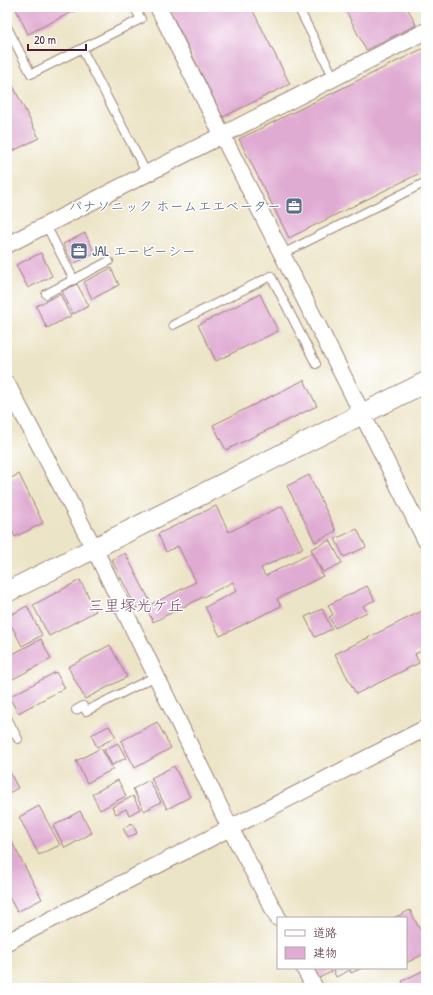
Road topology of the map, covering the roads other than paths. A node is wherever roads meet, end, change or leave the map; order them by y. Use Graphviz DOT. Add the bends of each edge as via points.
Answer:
graph roads {
  1 [pos="134,7"];
  2 [pos="158,7"];
  3 [pos="298,7"];
  4 [pos="7,27"];
  5 [pos="426,31"];
  6 [pos="82,49"];
  7 [pos="334,78"];
  8 [pos="222,136"];
  9 [pos="147,174"];
  10 [pos="426,182"];
  11 [pos="46,225"];
  12 [pos="7,245"];
  13 [pos="282,254"];
  14 [pos="109,261"];
  15 [pos="74,280"];
  16 [pos="46,294"];
  17 [pos="173,325"];
  18 [pos="316,364"];
  19 [pos="426,382"];
  20 [pos="7,384"];
  21 [pos="364,414"];
  22 [pos="426,540"];
  23 [pos="94,548"];
  24 [pos="7,592"];
  25 [pos="156,676"];
  26 [pos="76,710"];
  27 [pos="7,718"];
  28 [pos="426,728"];
  29 [pos="18,739"];
  30 [pos="230,828"];
  31 [pos="277,917"];
  32 [pos="7,942"];
  33 [pos="305,969"];
  34 [pos="315,988"];
  1 -- 6 [label="lane" via="141,19"];
  2 -- 8 [label="street"];
  3 -- 7 [label="lane"];
  4 -- 6 [label="lane" via="31,74"];
  5 -- 7 [label="street"];
  6 -- 9 [label="lane"];
  7 -- 8 [label="street"];
  8 -- 9 [label="street"];
  8 -- 13 [label="street"];
  9 -- 11 [label="street"];
  10 -- 13 [label="lane"];
  11 -- 12 [label="street"];
  11 -- 15 [label="lane"];
  13 -- 21 [label="street"];
  14 -- 15 [label="lane"];
  15 -- 16 [label="lane"];
  17 -- 18 [label="lane" via="271,276"];
  19 -- 21 [label="street"];
  20 -- 23 [label="street"];
  21 -- 22 [label="street"];
  21 -- 23 [label="street"];
  23 -- 24 [label="street"];
  23 -- 25 [label="street"];
  25 -- 26 [label="lane" via="86,711 83,706"];
  25 -- 30 [label="street"];
  27 -- 29 [label="lane"];
  28 -- 30 [label="street"];
  30 -- 31 [label="street"];
  30 -- 32 [label="street"];
  33 -- 34 [label="street"];
}
